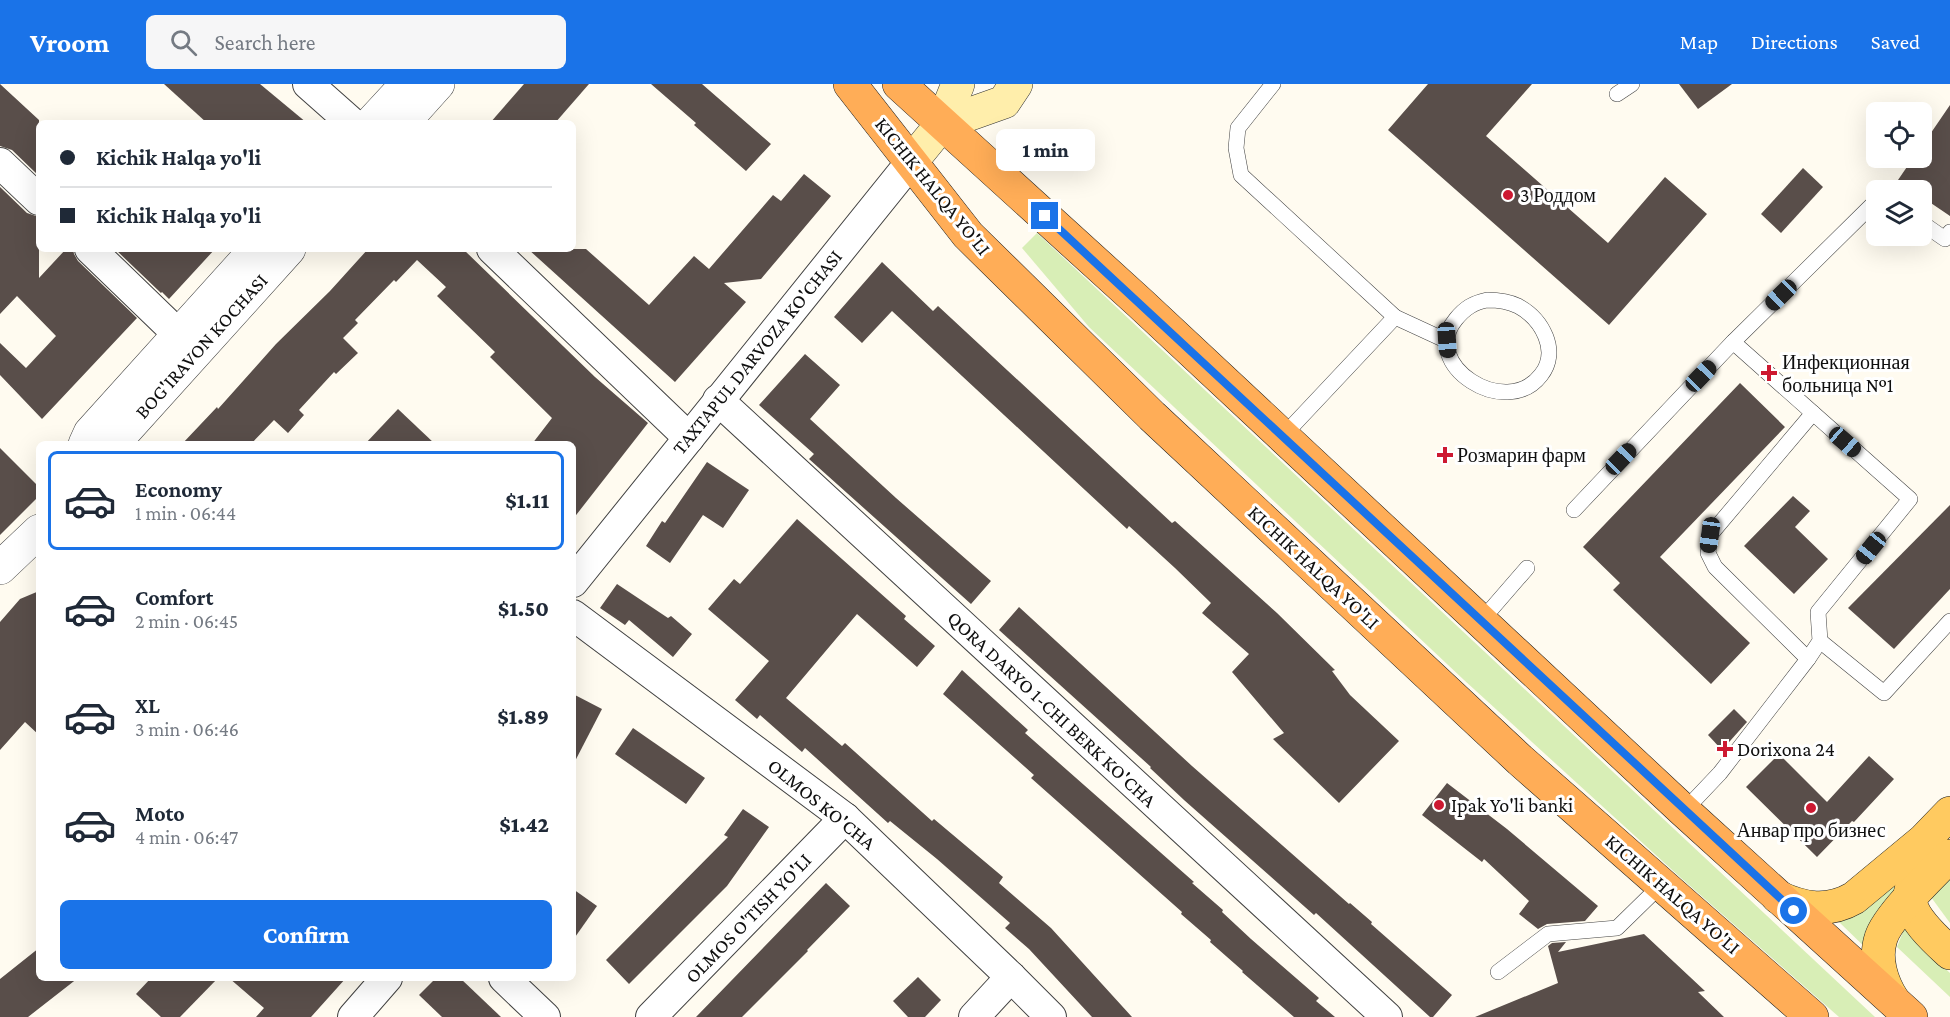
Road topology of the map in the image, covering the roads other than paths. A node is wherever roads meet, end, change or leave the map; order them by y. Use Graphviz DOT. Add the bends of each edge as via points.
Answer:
graph roads {
  1 [pos="308,84"];
  2 [pos="407,84"];
  3 [pos="438,84"];
  4 [pos="850,84"];
  5 [pos="899,84"];
  6 [pos="958,84"];
  7 [pos="1273,84"];
  8 [pos="1632,84"];
  9 [pos="1010,93"];
  10 [pos="1617,94"];
  11 [pos="349,120"];
  12 [pos="374,120"];
  13 [pos="406,120"];
  14 [pos="942,124"];
  15 [pos="0,162"];
  16 [pos="911,162"];
  17 [pos="36,197"];
  18 [pos="1866,211"];
  19 [pos="1932,230"];
  20 [pos="1950,232"];
  21 [pos="93,252"];
  22 [pos="253,252"];
  23 [pos="286,252"];
  24 [pos="495,252"];
  25 [pos="1395,317"];
  26 [pos="178,334"];
  27 [pos="1447,340"];
  28 [pos="1733,342"];
  29 [pos="718,400"];
  30 [pos="1813,413"];
  31 [pos="1283,436"];
  32 [pos="689,438"];
  33 [pos="86,441"];
  34 [pos="117,441"];
  35 [pos="1574,510"];
  36 [pos="36,534"];
  37 [pos="0,568"];
  38 [pos="1527,568"];
  39 [pos="576,578"];
  40 [pos="576,617"];
  41 [pos="1481,621"];
  42 [pos="1950,621"];
  43 [pos="1820,641"];
  44 [pos="1808,659"];
  45 [pos="1684,811"];
  46 [pos="1950,813"];
  47 [pos="845,818"];
  48 [pos="1937,848"];
  49 [pos="1662,884"];
  50 [pos="1778,897"];
  51 [pos="1910,899"];
  52 [pos="1950,953"];
  53 [pos="1498,972"];
  54 [pos="1011,977"];
  55 [pos="384,981"];
  56 [pos="507,981"];
  57 [pos="1902,1009"];
  58 [pos="353,1017"];
  59 [pos="545,1017"];
  60 [pos="651,1017"];
  61 [pos="974,1017"];
  62 [pos="1051,1017"];
  63 [pos="1387,1017"];
  64 [pos="1812,1017"];
  1 -- 11 [label="street"];
  2 -- 12 [label="street"];
  3 -- 13 [label="street"];
  4 -- 16 [label="highway, KICHIK HALQA YO'LI"];
  5 -- 14 [label="highway, KICHIK HALQA YO'LI"];
  6 -- 14 [label="main road, TAXTAPUL DARVOZA KO'CHASI"];
  7 -- 25 [label="lane" via="1238,128 1236,148 1241,175"];
  8 -- 10 [label="lane"];
  9 -- 14 [label="main road"];
  14 -- 16 [label="main road, TAXTAPUL DARVOZA KO'CHASI"];
  14 -- 31 [label="highway, KICHIK HALQA YO'LI"];
  15 -- 17 [label="street"];
  16 -- 29 [label="street, TAXTAPUL DARVOZA KO'CHASI"];
  16 -- 49 [label="highway, KICHIK HALQA YO'LI" via="968,235 1152,416 1511,751"];
  18 -- 28 [label="lane"];
  19 -- 20 [label="lane" via="1945,239"];
  21 -- 26 [label="street"];
  22 -- 26 [label="street, BOG'IRAVON KOCHASI"];
  23 -- 34 [label="street, BOG'IRAVON KOCHASI"];
  24 -- 32 [label="street"];
  25 -- 27 [label="lane"];
  25 -- 31 [label="lane"];
  26 -- 33 [label="street, BOG'IRAVON KOCHASI"];
  27 -- 27 [label="lane" via="1448,353 1458,370 1469,381 1498,392 1529,387 1549,360 1544,330 1518,306 1500,300 1474,303 1463,311 1451,325"];
  28 -- 30 [label="lane"];
  28 -- 35 [label="lane"];
  29 -- 32 [label="street, TAXTAPUL DARVOZA KO'CHASI"];
  29 -- 63 [label="street, QORA DARYO 1-CHI BERK KO'CHA"];
  30 -- 43 [label="lane" via="1910,499 1818,612"];
  30 -- 44 [label="lane" via="1710,535 1708,553 1715,567"];
  31 -- 41 [label="highway, KICHIK HALQA YO'LI"];
  32 -- 39 [label="street, TAXTAPUL DARVOZA KO'CHASI"];
  36 -- 37 [label="street"];
  38 -- 41 [label="lane"];
  40 -- 47 [label="street, OLMOS KO'CHA"];
  41 -- 45 [label="highway, KICHIK HALQA YO'LI"];
  42 -- 43 [label="lane" via="1884,693"];
  43 -- 44 [label="lane"];
  44 -- 45 [label="lane" via="1720,773"];
  45 -- 50 [label="highway, KICHIK HALQA YO'LI"];
  46 -- 48 [label="main road"];
  47 -- 54 [label="street, OLMOS KO'CHA"];
  47 -- 60 [label="street, OLMOS O'TISH YO'LI"];
  48 -- 50 [label="main road" via="1845,903 1806,908"];
  48 -- 51 [label="main road"];
  49 -- 53 [label="lane" via="1617,928 1548,934"];
  49 -- 64 [label="highway, KICHIK HALQA YO'LI"];
  50 -- 57 [label="highway, KICHIK HALQA YO'LI"];
  51 -- 52 [label="main road" via="1926,931"];
  51 -- 57 [label="main road" via="1885,928 1879,943 1880,973"];
  54 -- 61 [label="street"];
  54 -- 62 [label="street, OLMOS KO'CHA"];
  55 -- 58 [label="street"];
  56 -- 59 [label="street"];
}
